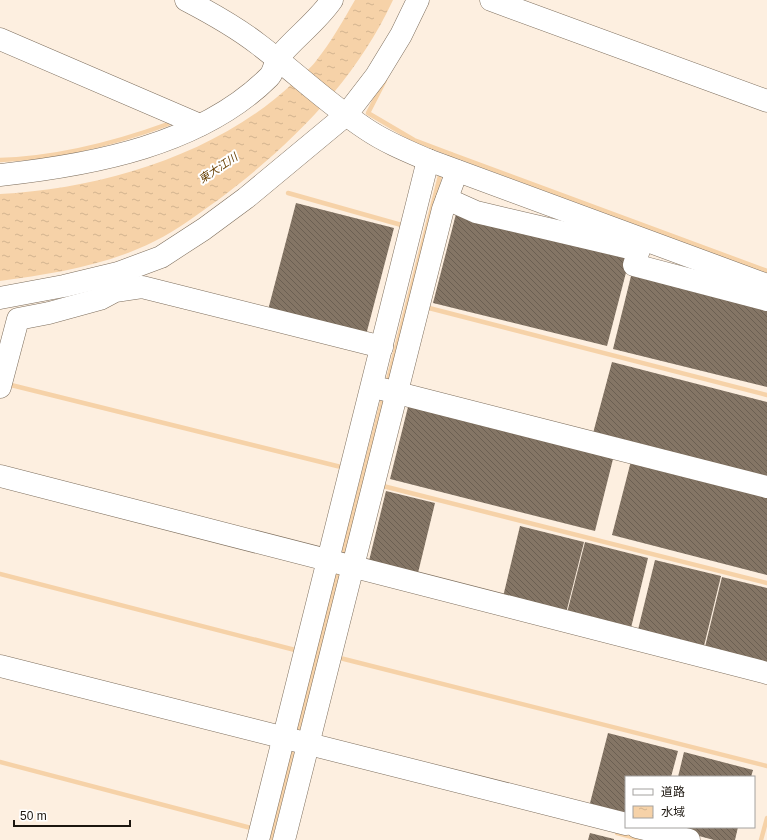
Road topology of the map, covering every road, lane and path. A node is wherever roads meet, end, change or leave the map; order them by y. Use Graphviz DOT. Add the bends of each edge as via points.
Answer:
graph roads {
  1 [pos="186,0"];
  2 [pos="332,0"];
  3 [pos="418,0"];
  4 [pos="491,0"];
  5 [pos="0,39"];
  6 [pos="285,65"];
  7 [pos="767,101"];
  8 [pos="344,114"];
  9 [pos="200,125"];
  10 [pos="428,160"];
  11 [pos="457,170"];
  12 [pos="0,176"];
  13 [pos="447,199"];
  14 [pos="641,245"];
  15 [pos="767,285"];
  16 [pos="767,300"];
  17 [pos="8,310"];
  18 [pos="382,347"];
  19 [pos="0,387"];
  20 [pos="385,390"];
  21 [pos="0,476"];
  22 [pos="767,487"];
  23 [pos="341,564"];
  24 [pos="0,666"];
  25 [pos="767,673"];
  26 [pos="296,741"];
  27 [pos="625,824"];
  28 [pos="642,828"];
  29 [pos="258,840"];
  30 [pos="284,840"];
  31 [pos="689,840"];
  1 -- 6 [label="street" via="215,15"];
  2 -- 6 [label="street"];
  3 -- 8 [label="street" via="401,35 376,76"];
  4 -- 7 [label="street"];
  5 -- 9 [label="street"];
  6 -- 8 [label="street"];
  6 -- 9 [label="street" via="245,99"];
  8 -- 10 [label="street" via="394,146"];
  8 -- 17 [label="street" via="246,198 161,256"];
  9 -- 12 [label="street" via="156,143 99,160 51,170"];
  10 -- 11 [label="street"];
  10 -- 18 [label="street"];
  11 -- 13 [label="street"];
  11 -- 14 [label="street"];
  13 -- 14 [label="street" via="476,212"];
  13 -- 20 [label="street"];
  14 -- 15 [label="street"];
  14 -- 16 [label="street" via="634,265"];
  17 -- 18 [label="street" via="49,313 100,299 115,291 142,287"];
  17 -- 19 [label="street"];
  18 -- 20 [label="street"];
  20 -- 22 [label="street"];
  20 -- 23 [label="street"];
  21 -- 23 [label="street"];
  23 -- 25 [label="street"];
  23 -- 26 [label="street"];
  24 -- 26 [label="street"];
  26 -- 27 [label="street"];
  26 -- 29 [label="street"];
  26 -- 30 [label="street"];
  28 -- 31 [label="street"];
}
